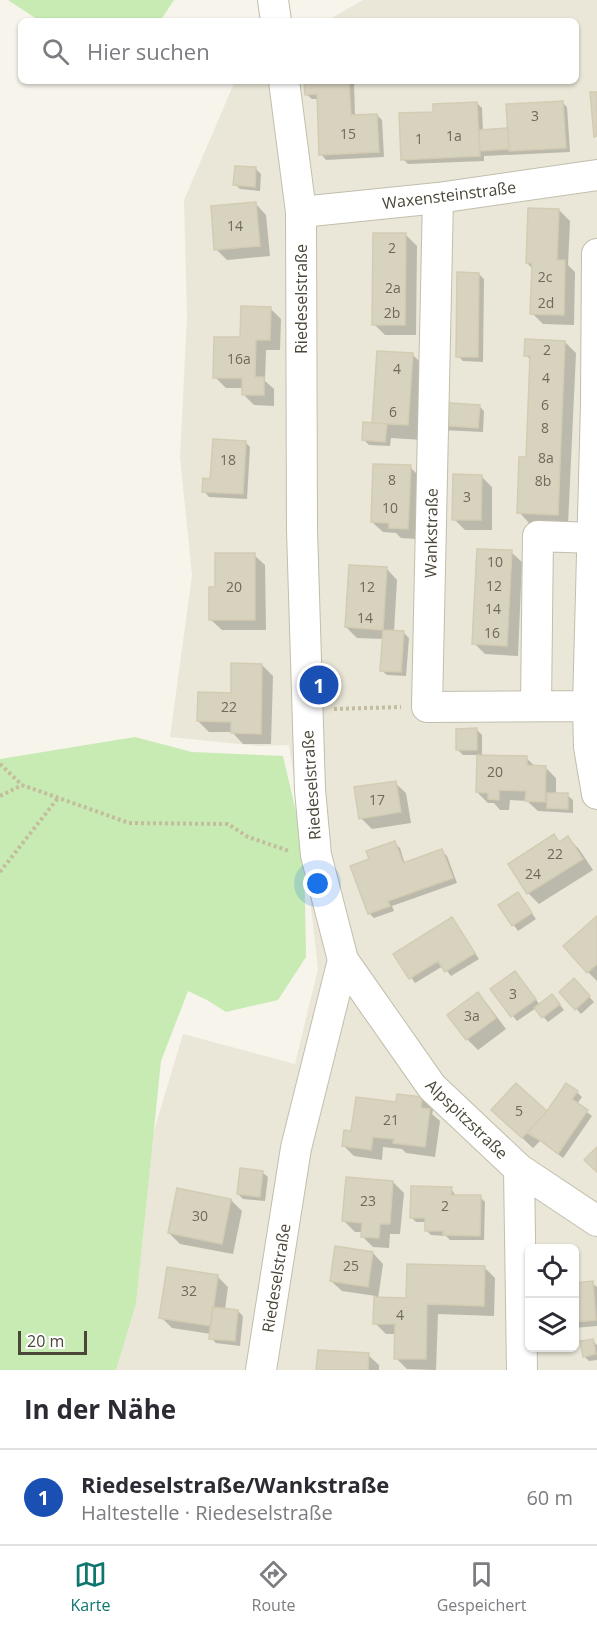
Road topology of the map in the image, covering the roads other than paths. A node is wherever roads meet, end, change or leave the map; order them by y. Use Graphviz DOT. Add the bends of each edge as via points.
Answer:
graph roads {
  1 [pos="273,0"];
  2 [pos="276,18"];
  3 [pos="284,84"];
  4 [pos="597,176"];
  5 [pos="438,198"];
  6 [pos="300,212"];
  7 [pos="597,254"];
  8 [pos="593,538"];
  9 [pos="594,623"];
  10 [pos="536,706"];
  11 [pos="588,706"];
  12 [pos="597,794"];
  13 [pos="343,960"];
  14 [pos="519,1169"];
  15 [pos="597,1221"];
  16 [pos="261,1370"];
  17 [pos="522,1370"];
  1 -- 2 [label="street"];
  3 -- 6 [label="street, Riedeselstraße"];
  4 -- 5 [label="street, Waxensteinstraße"];
  5 -- 6 [label="street, Waxensteinstraße"];
  5 -- 10 [label="street, Wankstraße" via="427,707"];
  6 -- 13 [label="street, Riedeselstraße" via="302,530 310,790 316,855"];
  7 -- 8 [label="street"];
  8 -- 9 [label="street"];
  8 -- 10 [label="street" via="538,536"];
  9 -- 11 [label="street"];
  10 -- 11 [label="street"];
  11 -- 12 [label="street" via="589,747"];
  13 -- 14 [label="street, Alpspitzstraße" via="425,1079"];
  13 -- 16 [label="street, Riedeselstraße" via="296,1148"];
  14 -- 15 [label="street, Alpspitzstraße"];
  14 -- 17 [label="street"];
}
